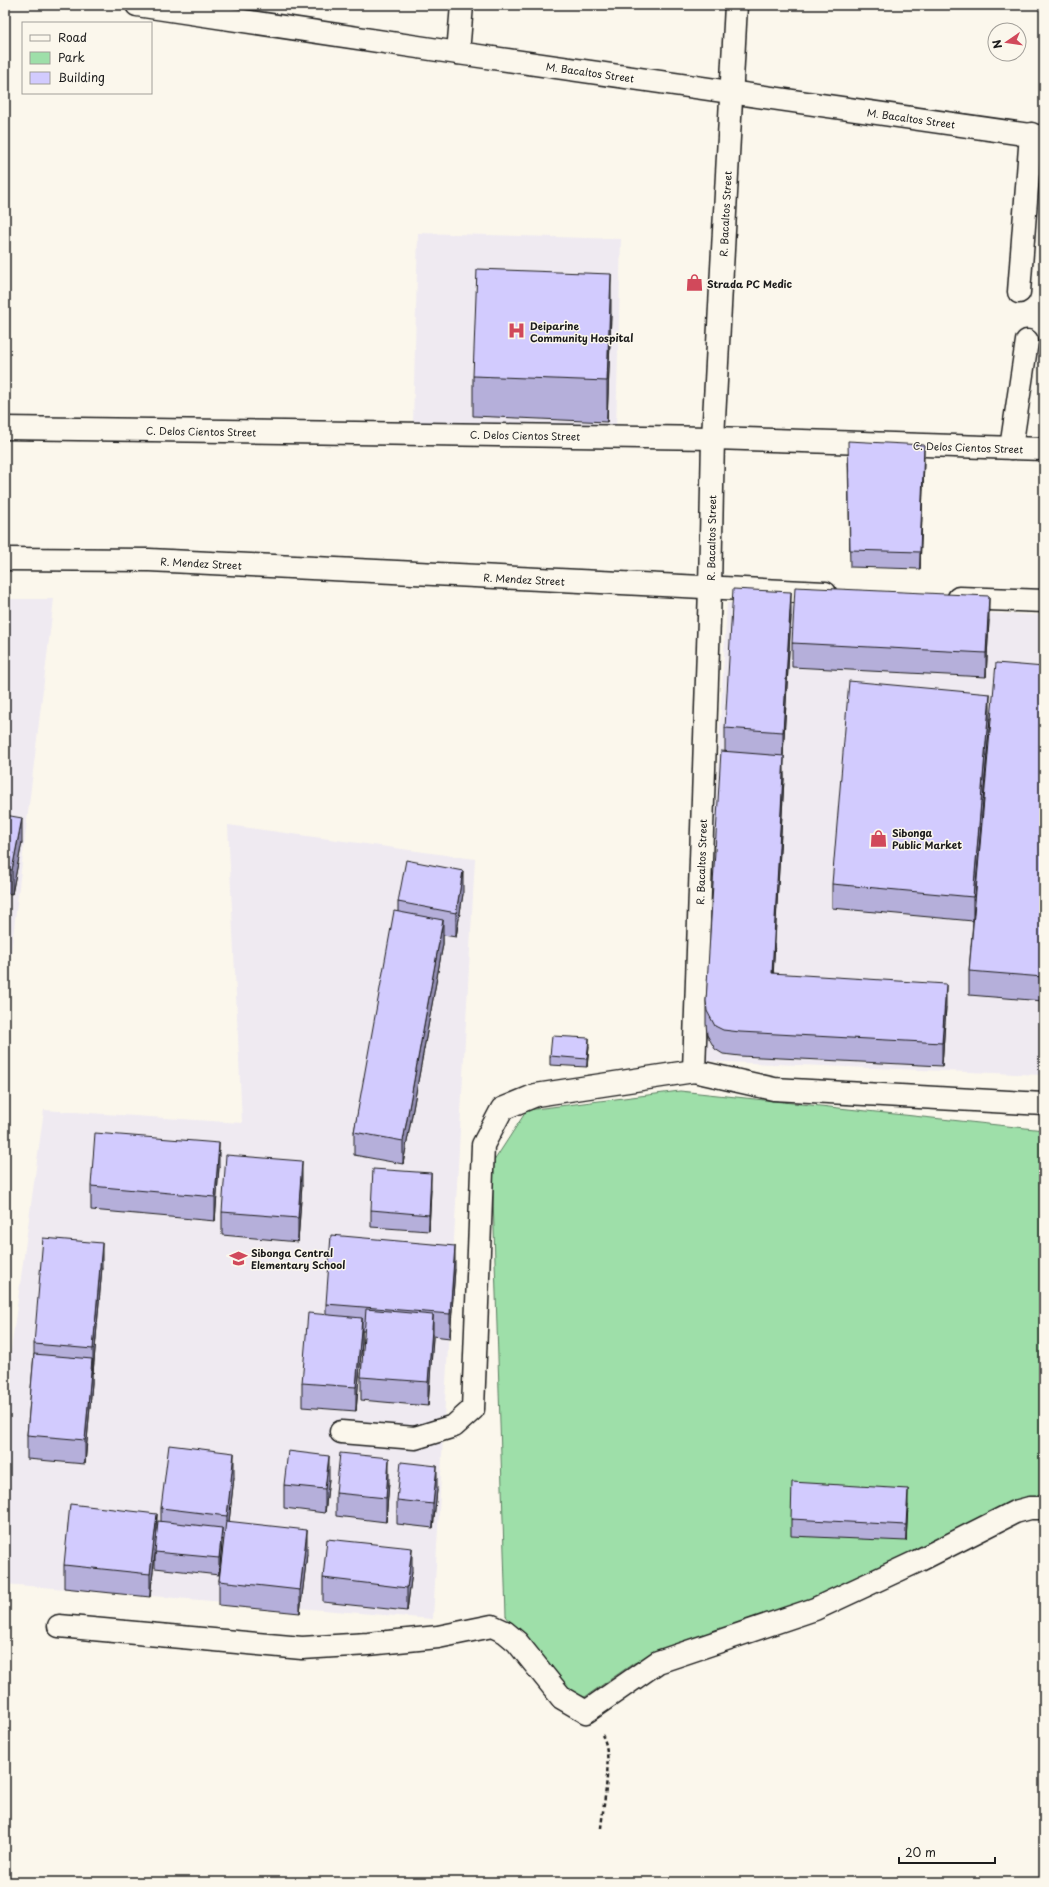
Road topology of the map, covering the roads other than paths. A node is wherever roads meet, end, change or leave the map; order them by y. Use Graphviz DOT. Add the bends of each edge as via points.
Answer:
graph roads {
  1 [pos="137,5"];
  2 [pos="462,5"];
  3 [pos="736,5"];
  4 [pos="458,54"];
  5 [pos="731,92"];
  6 [pos="1037,136"];
  7 [pos="1019,292"];
  8 [pos="1026,341"];
  9 [pos="5,428"];
  10 [pos="713,438"];
  11 [pos="1011,448"];
  12 [pos="1044,449"];
  13 [pos="5,559"];
  14 [pos="710,588"];
  15 [pos="846,593"];
  16 [pos="941,597"];
  17 [pos="1044,601"];
  18 [pos="694,1071"];
  19 [pos="1044,1104"];
  20 [pos="341,1432"];
  21 [pos="1044,1508"];
  22 [pos="59,1626"];
  1 -- 4 [label="street, M. Bacaltos Street"];
  2 -- 4 [label="street"];
  3 -- 5 [label="street, R. Bacaltos Street"];
  4 -- 5 [label="street, M. Bacaltos Street"];
  5 -- 6 [label="street, M. Bacaltos Street"];
  5 -- 10 [label="street, R. Bacaltos Street"];
  6 -- 7 [label="street"];
  8 -- 11 [label="street"];
  9 -- 10 [label="street, C. Delos Cientos Street"];
  10 -- 11 [label="street, C. Delos Cientos Street"];
  10 -- 14 [label="street, R. Bacaltos Street"];
  11 -- 12 [label="street, C. Delos Cientos Street"];
  13 -- 14 [label="street, R. Mendez Street" via="149,560"];
  14 -- 15 [label="street, R. Mendez Street"];
  14 -- 18 [label="street, R. Bacaltos Street"];
  16 -- 17 [label="street"];
  18 -- 19 [label="street" via="774,1089"];
  18 -- 20 [label="street" via="536,1095 502,1109 483,1145 473,1409 454,1426 415,1438"];
  21 -- 22 [label="street" via="1015,1512 815,1609 658,1662 586,1712 562,1698 517,1642 492,1626 438,1637 302,1648"];
}
